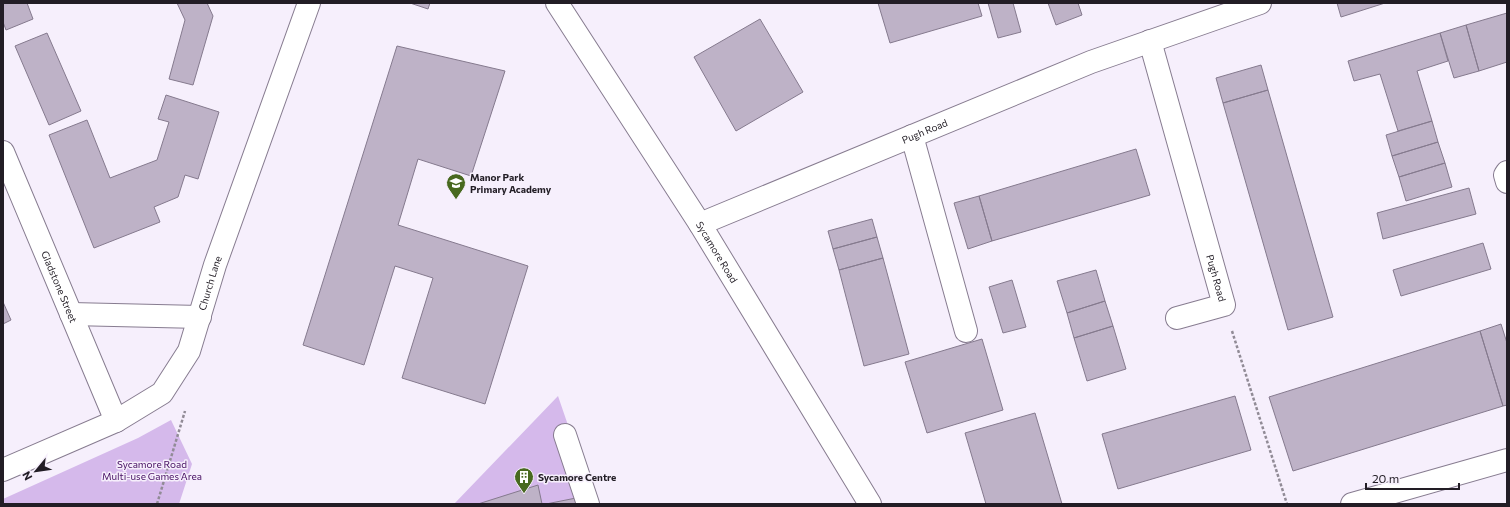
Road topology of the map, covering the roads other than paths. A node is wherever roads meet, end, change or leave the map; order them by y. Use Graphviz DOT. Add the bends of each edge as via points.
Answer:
graph roads {
  1 [pos="309,3"];
  2 [pos="558,3"];
  3 [pos="1260,3"];
  4 [pos="1150,41"];
  5 [pos="912,136"];
  6 [pos="3,152"];
  7 [pos="1507,172"];
  8 [pos="1507,182"];
  9 [pos="700,224"];
  10 [pos="71,314"];
  11 [pos="200,317"];
  12 [pos="1177,318"];
  13 [pos="966,331"];
  14 [pos="116,421"];
  15 [pos="565,435"];
  16 [pos="1507,460"];
  17 [pos="3,470"];
  18 [pos="588,504"];
  19 [pos="870,504"];
  20 [pos="1352,504"];
  1 -- 11 [label="street, Church Lane" via="215,265"];
  2 -- 9 [label="street, Sycamore Road"];
  3 -- 4 [label="street, Pugh Road"];
  4 -- 5 [label="street, Pugh Road" via="1091,62"];
  4 -- 12 [label="street, Pugh Road" via="1224,305"];
  5 -- 9 [label="street, Pugh Road"];
  5 -- 13 [label="street"];
  6 -- 10 [label="street, Gladstone Street"];
  7 -- 8 [label="street"];
  9 -- 19 [label="street, Sycamore Road"];
  10 -- 11 [label="street"];
  10 -- 14 [label="street, Gladstone Street"];
  11 -- 14 [label="street, Church Lane" via="190,351 162,392"];
  14 -- 17 [label="street, Church Lane"];
  15 -- 18 [label="street"];
  16 -- 20 [label="street"];
}
